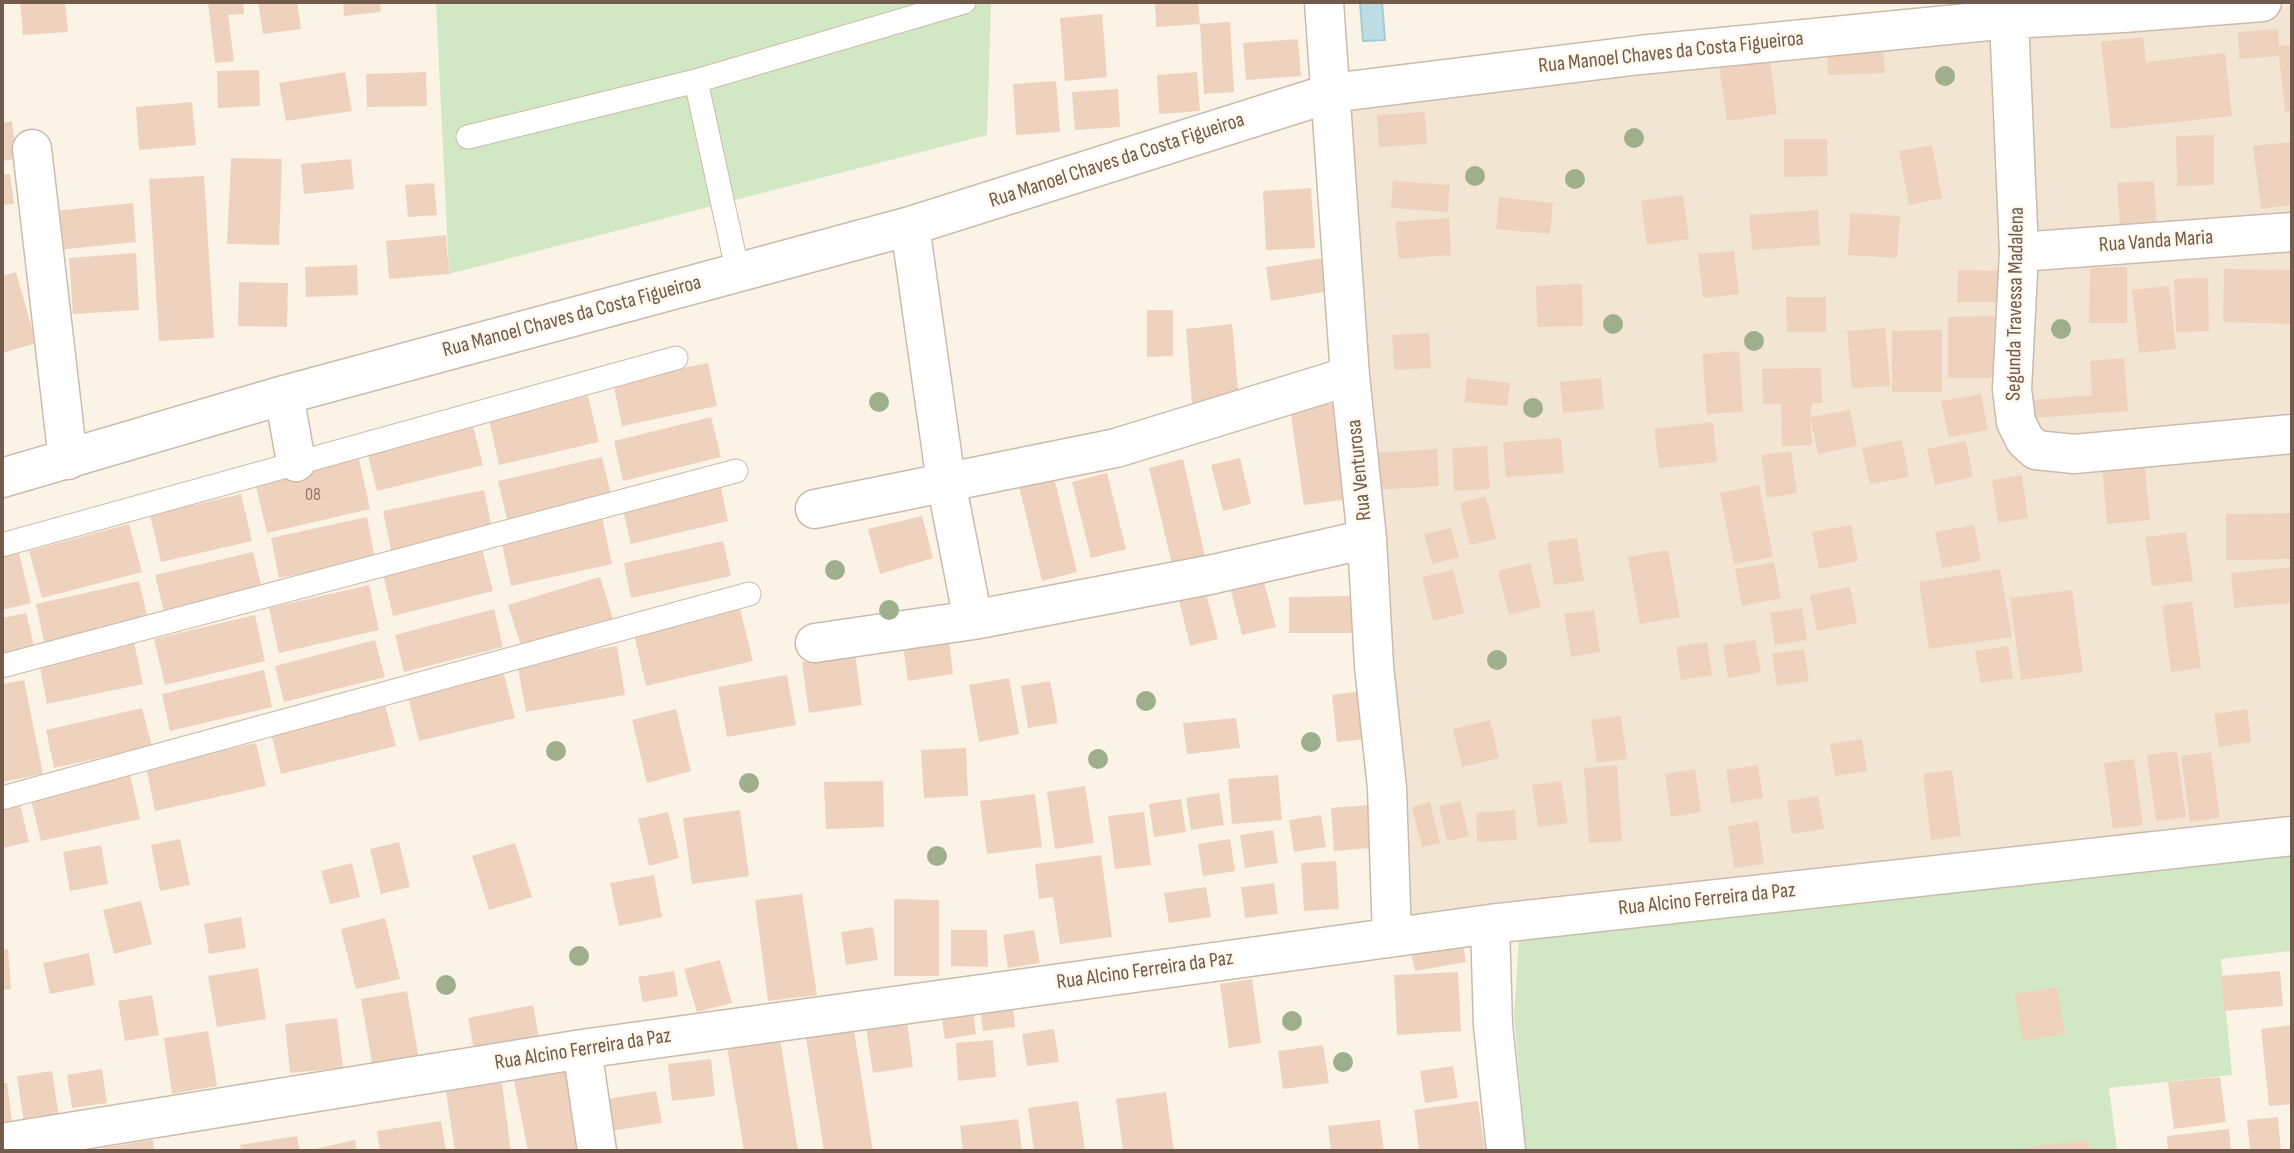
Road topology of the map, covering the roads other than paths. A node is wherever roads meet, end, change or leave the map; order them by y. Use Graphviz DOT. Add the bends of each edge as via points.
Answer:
graph roads {
  1 [pos="964,2"];
  2 [pos="1324,2"];
  3 [pos="2262,2"];
  4 [pos="2009,19"];
  5 [pos="696,81"];
  6 [pos="1331,93"];
  7 [pos="468,137"];
  8 [pos="32,149"];
  9 [pos="910,226"];
  10 [pos="2292,232"];
  11 [pos="2019,252"];
  12 [pos="738,273"];
  13 [pos="676,358"];
  14 [pos="1350,376"];
  15 [pos="284,395"];
  16 [pos="2292,434"];
  17 [pos="68,460"];
  18 [pos="296,461"];
  19 [pos="736,471"];
  20 [pos="2,478"];
  21 [pos="946,482"];
  22 [pos="815,509"];
  23 [pos="1367,539"];
  24 [pos="2,545"];
  25 [pos="749,594"];
  26 [pos="973,620"];
  27 [pos="815,643"];
  28 [pos="2,666"];
  29 [pos="2,798"];
  30 [pos="2292,836"];
  31 [pos="1490,924"];
  32 [pos="1392,937"];
  33 [pos="582,1049"];
  34 [pos="2,1143"];
  35 [pos="597,1151"];
  36 [pos="1506,1151"];
  1 -- 5 [label="lane"];
  2 -- 6 [label="street, Rua Venturosa"];
  3 -- 4 [label="street, Rua Manoel Chaves da Costa Figueiroa"];
  4 -- 6 [label="street, Rua Manoel Chaves da Costa Figueiroa" via="1640,55"];
  4 -- 11 [label="street, Segunda Travessa Madalena"];
  5 -- 7 [label="lane"];
  5 -- 12 [label="lane"];
  6 -- 9 [label="street, Rua Manoel Chaves da Costa Figueiroa"];
  6 -- 14 [label="street, Rua Venturosa"];
  8 -- 17 [label="street"];
  9 -- 12 [label="street, Rua Manoel Chaves da Costa Figueiroa"];
  9 -- 21 [label="street"];
  10 -- 11 [label="street, Rua Vanda Maria"];
  11 -- 16 [label="street, Segunda Travessa Madalena" via="2012,389 2016,422 2036,450 2074,454"];
  12 -- 15 [label="street, Rua Manoel Chaves da Costa Figueiroa"];
  13 -- 18 [label="lane"];
  14 -- 21 [label="street" via="1116,448"];
  14 -- 23 [label="street, Rua Venturosa"];
  15 -- 17 [label="street, Rua Manoel Chaves da Costa Figueiroa"];
  15 -- 18 [label="street"];
  17 -- 20 [label="street, Rua Manoel Chaves da Costa Figueiroa"];
  18 -- 24 [label="lane"];
  19 -- 28 [label="lane"];
  21 -- 22 [label="street"];
  21 -- 26 [label="street"];
  23 -- 26 [label="street"];
  23 -- 32 [label="street, Rua Venturosa" via="1387,788"];
  25 -- 29 [label="lane"];
  26 -- 27 [label="street"];
  30 -- 31 [label="street, Rua Alcino Ferreira da Paz"];
  31 -- 32 [label="street, Rua Alcino Ferreira da Paz"];
  31 -- 36 [label="street" via="1493,1025"];
  32 -- 33 [label="street, Rua Alcino Ferreira da Paz"];
  33 -- 34 [label="street, Rua Alcino Ferreira da Paz"];
  33 -- 35 [label="street"];
}
